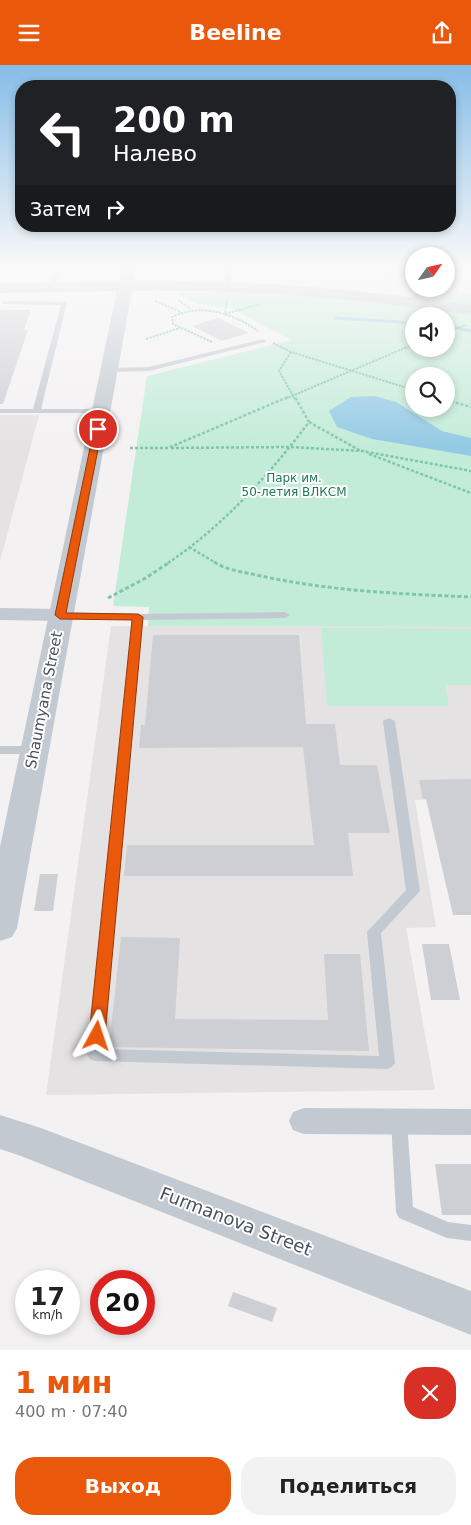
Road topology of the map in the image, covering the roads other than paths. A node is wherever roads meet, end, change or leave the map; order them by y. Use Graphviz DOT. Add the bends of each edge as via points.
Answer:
graph roads {
  1 [pos="59,327"];
  2 [pos="118,327"];
  3 [pos="265,341"];
  4 [pos="109,370"];
  5 [pos="0,411"];
  6 [pos="36,411"];
  7 [pos="102,411"];
  8 [pos="0,614"];
  9 [pos="60,615"];
  10 [pos="285,615"];
  11 [pos="138,617"];
  12 [pos="388,721"];
  13 [pos="0,750"];
  14 [pos="35,750"];
  15 [pos="2,910"];
  16 [pos="304,1121"];
  17 [pos="399,1121"];
  18 [pos="471,1122"];
  19 [pos="0,1132"];
  20 [pos="471,1233"];
  21 [pos="471,1313"];
  1 -- 6 [label="lane"];
  2 -- 4 [label="street, Shaumyana Street"];
  3 -- 4 [label="lane" via="149,369"];
  4 -- 7 [label="street, Shaumyana Street"];
  5 -- 6 [label="lane"];
  6 -- 7 [label="lane"];
  7 -- 9 [label="street, Shaumyana Street"];
  8 -- 9 [label="street"];
  9 -- 11 [label="lane"];
  9 -- 14 [label="street, Shaumyana Street"];
  10 -- 11 [label="lane"];
  11 -- 12 [label="lane" via="95,1055 387,1063 374,932 413,891"];
  13 -- 14 [label="lane"];
  14 -- 15 [label="street, Shaumyana Street" via="14,837"];
  16 -- 17 [label="street"];
  17 -- 18 [label="street"];
  17 -- 20 [label="lane" via="405,1212 446,1230"];
  19 -- 21 [label="street, Furmanova Street" via="27,1139"];
}
